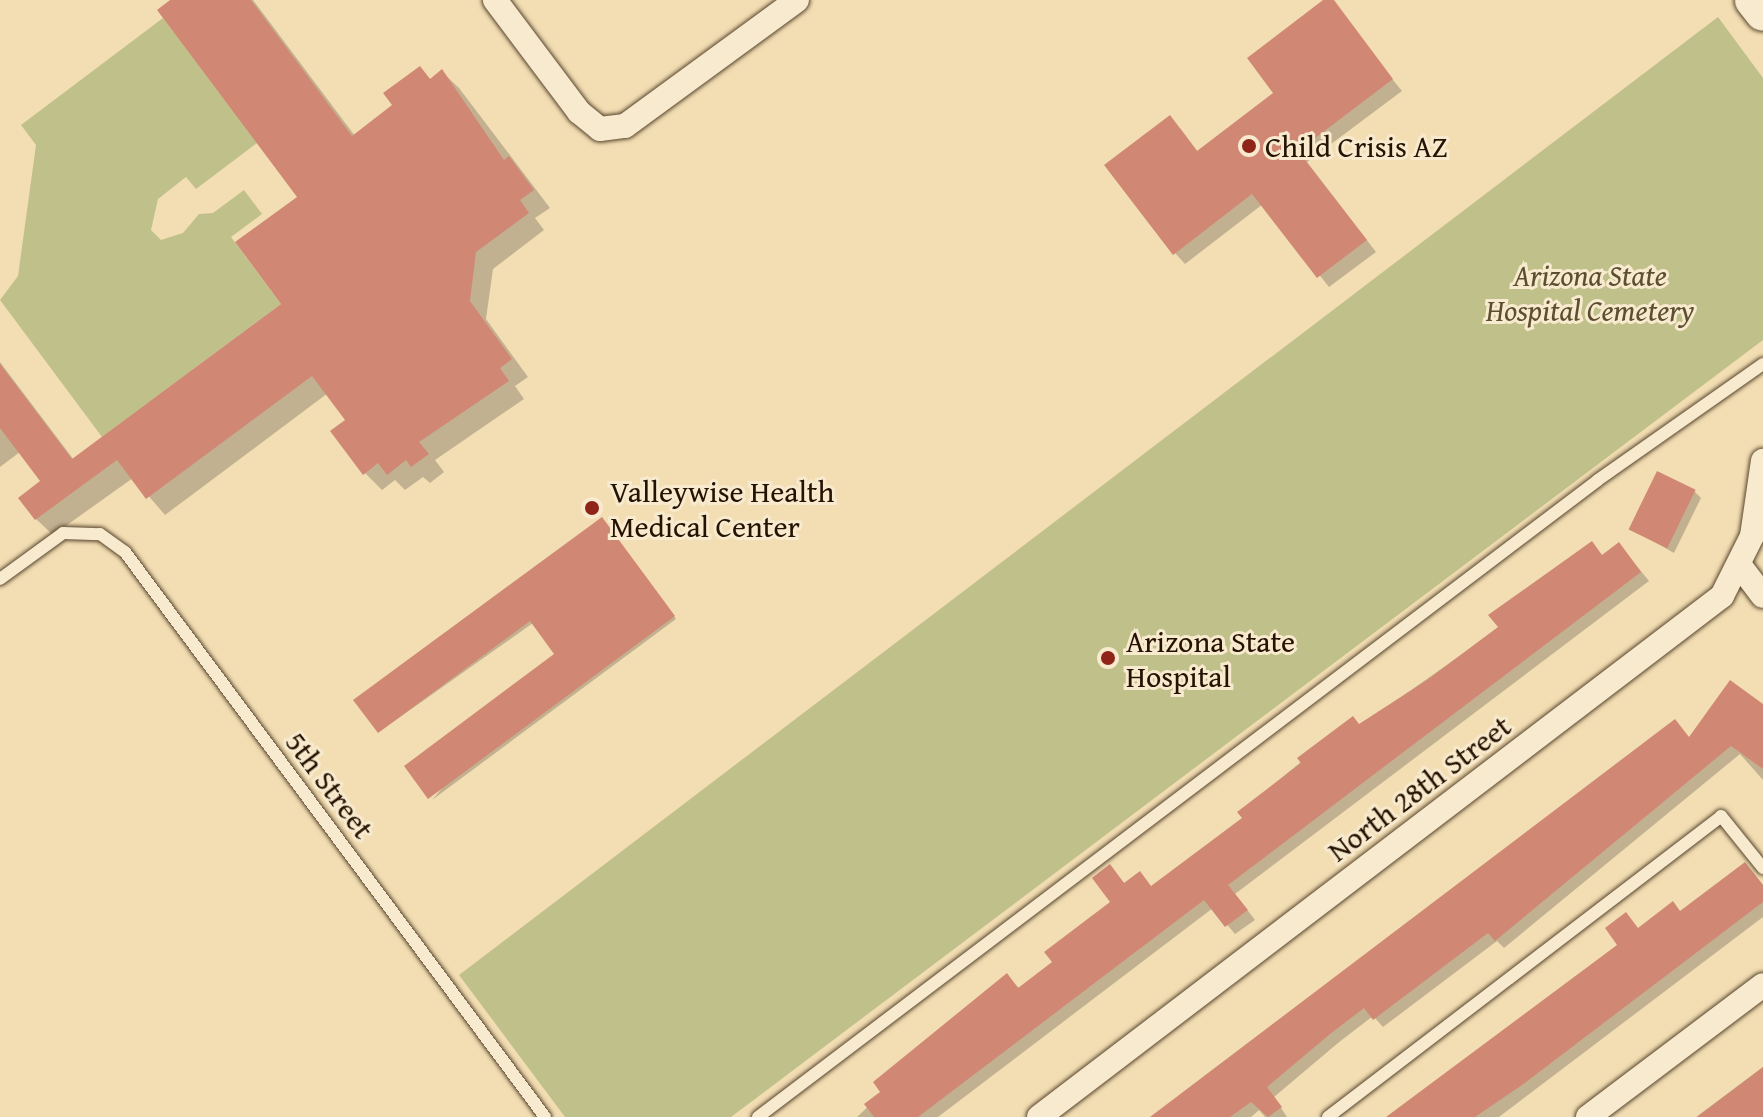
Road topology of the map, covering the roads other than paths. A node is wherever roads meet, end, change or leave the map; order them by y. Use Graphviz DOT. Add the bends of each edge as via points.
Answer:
graph roads {
  1 [pos="495,0"];
  2 [pos="797,0"];
  3 [pos="1753,0"];
  4 [pos="1763,13"];
  5 [pos="1763,364"];
  6 [pos="1762,475"];
  7 [pos="1741,567"];
  8 [pos="0,579"];
  9 [pos="1763,596"];
  10 [pos="1763,868"];
  11 [pos="1763,985"];
  12 [pos="545,1117"];
  13 [pos="758,1117"];
  14 [pos="1039,1117"];
  15 [pos="1328,1117"];
  16 [pos="1588,1117"];
  1 -- 2 [label="street" via="579,112 600,129 625,126"];
  3 -- 4 [label="street"];
  5 -- 13 [label="lane" via="1598,480"];
  6 -- 7 [label="street, North 28th Street"];
  7 -- 9 [label="street"];
  7 -- 14 [label="street, North 28th Street" via="1722,596 1680,630"];
  8 -- 12 [label="lane, 5th Street" via="48,542 81,531 125,552"];
  10 -- 15 [label="lane" via="1721,816"];
  11 -- 16 [label="street"];
}
